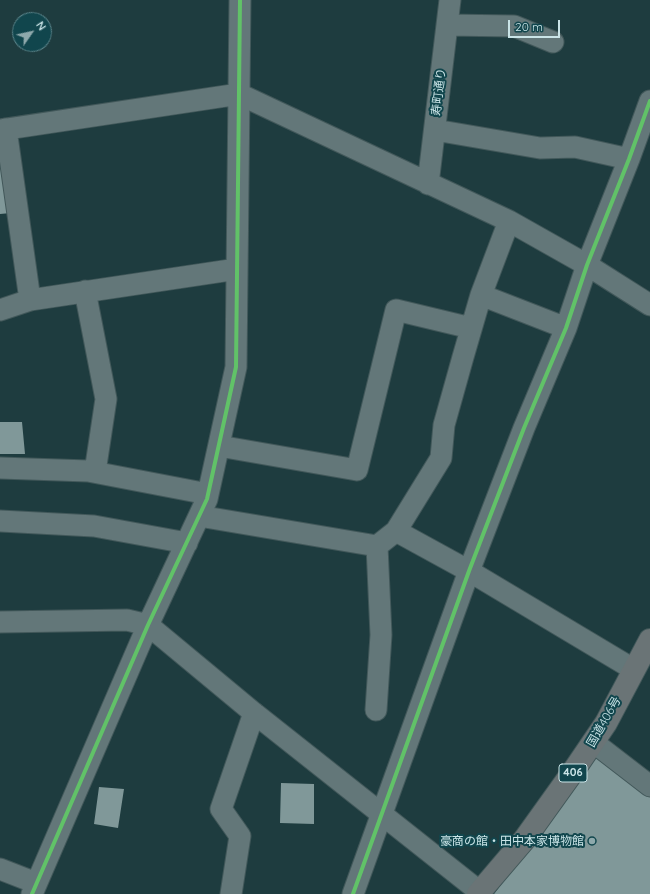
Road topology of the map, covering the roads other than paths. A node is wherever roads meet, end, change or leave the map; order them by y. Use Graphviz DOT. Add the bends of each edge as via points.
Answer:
graph roads {
  1 [pos="240,0"];
  2 [pos="450,0"];
  3 [pos="447,25"];
  4 [pos="553,42"];
  5 [pos="239,94"];
  6 [pos="650,101"];
  7 [pos="3,130"];
  8 [pos="435,130"];
  9 [pos="629,159"];
  10 [pos="428,184"];
  11 [pos="509,222"];
  12 [pos="587,265"];
  13 [pos="237,269"];
  14 [pos="85,291"];
  15 [pos="481,295"];
  16 [pos="30,300"];
  17 [pos="650,305"];
  18 [pos="0,310"];
  19 [pos="471,328"];
  20 [pos="566,328"];
  21 [pos="218,446"];
  22 [pos="0,468"];
  23 [pos="95,472"];
  24 [pos="208,494"];
  25 [pos="199,516"];
  26 [pos="0,521"];
  27 [pos="396,531"];
  28 [pos="187,543"];
  29 [pos="377,546"];
  30 [pos="469,571"];
  31 [pos="0,622"];
  32 [pos="148,625"];
  33 [pos="650,640"];
  34 [pos="633,669"];
  35 [pos="376,710"];
  36 [pos="254,713"];
  37 [pos="593,742"];
  38 [pos="650,786"];
  39 [pos="382,812"];
  40 [pos="0,869"];
  41 [pos="34,889"];
  42 [pos="479,893"];
  43 [pos="231,894"];
  44 [pos="353,894"];
  1 -- 5 [label="street"];
  2 -- 3 [label="street, 寿町通り"];
  3 -- 4 [label="street" via="514,26"];
  3 -- 8 [label="street, 寿町通り"];
  5 -- 7 [label="street"];
  5 -- 10 [label="street"];
  5 -- 13 [label="street"];
  6 -- 9 [label="street"];
  7 -- 16 [label="street"];
  8 -- 9 [label="street" via="540,148 575,147"];
  8 -- 10 [label="street, 寿町通り"];
  9 -- 12 [label="street"];
  10 -- 11 [label="street"];
  11 -- 12 [label="street"];
  11 -- 15 [label="street"];
  12 -- 17 [label="street"];
  12 -- 20 [label="street"];
  13 -- 14 [label="street"];
  13 -- 21 [label="street" via="236,367"];
  14 -- 16 [label="street"];
  14 -- 23 [label="street" via="106,399"];
  15 -- 19 [label="street"];
  15 -- 20 [label="street"];
  16 -- 18 [label="street"];
  19 -- 21 [label="street" via="396,310 356,470"];
  19 -- 27 [label="street" via="444,425 441,458"];
  20 -- 30 [label="street"];
  21 -- 24 [label="street"];
  22 -- 23 [label="street"];
  23 -- 24 [label="street"];
  24 -- 25 [label="street"];
  25 -- 28 [label="street"];
  25 -- 29 [label="street"];
  26 -- 28 [label="street" via="94,526"];
  27 -- 29 [label="street"];
  27 -- 30 [label="street"];
  28 -- 32 [label="street"];
  29 -- 35 [label="street" via="381,635"];
  30 -- 34 [label="street"];
  30 -- 39 [label="street"];
  31 -- 32 [label="street" via="128,620"];
  32 -- 36 [label="street"];
  32 -- 41 [label="street"];
  33 -- 34 [label="highway, 国道406号 / 406"];
  34 -- 37 [label="highway, 国道406号 / 406" via="606,723"];
  36 -- 39 [label="street"];
  36 -- 43 [label="street" via="221,809 240,836"];
  37 -- 38 [label="street"];
  37 -- 42 [label="highway, 国道406号 / 406" via="524,840"];
  39 -- 42 [label="street"];
  39 -- 44 [label="street"];
  40 -- 41 [label="street"];
}
